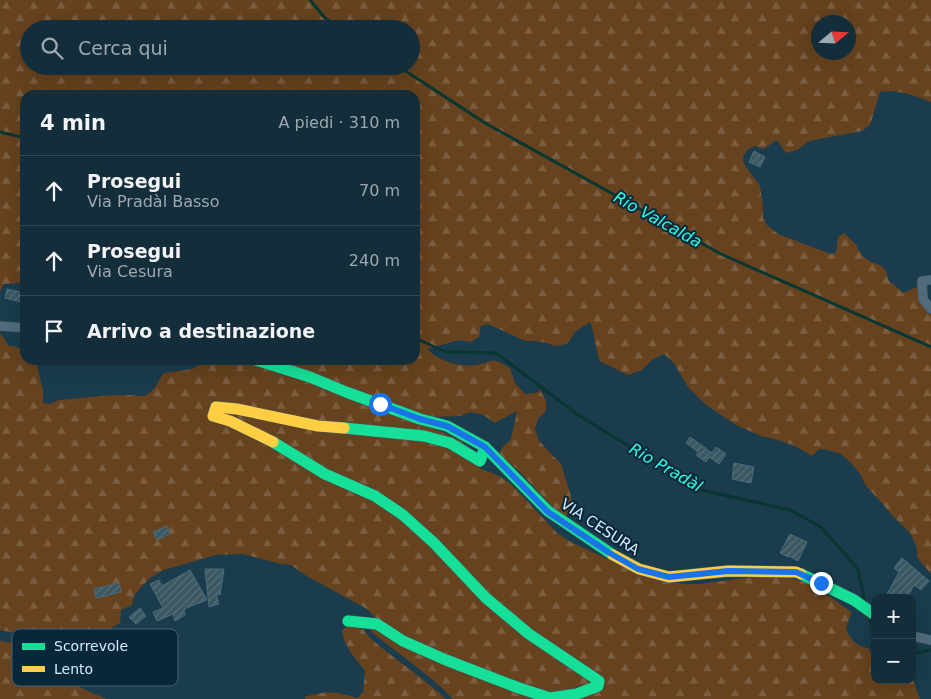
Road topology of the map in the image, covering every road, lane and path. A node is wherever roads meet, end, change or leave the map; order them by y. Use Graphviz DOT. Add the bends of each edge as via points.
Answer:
graph roads {
  1 [pos="931,280"];
  2 [pos="931,309"];
  3 [pos="0,326"];
  4 [pos="20,328"];
  5 [pos="272,365"];
  6 [pos="485,447"];
  7 [pos="870,611"];
  8 [pos="348,621"];
  9 [pos="916,637"];
  10 [pos="931,640"];
  1 -- 2 [label="street" via="922,281 923,299"];
  3 -- 4 [label="street"];
  5 -- 6 [label="street, VIA CESURA" via="447,426"];
  6 -- 7 [label="street, VIA CESURA" via="548,512 638,569 669,577 728,571 796,572"];
  6 -- 8 [label="street" via="480,461 450,443 424,436 318,426 216,407 213,416 277,444 325,474 375,496 403,515 486,598 529,634 599,681 598,686 577,694 550,698 446,660 403,641 377,624"];
  9 -- 10 [label="street"];
}
